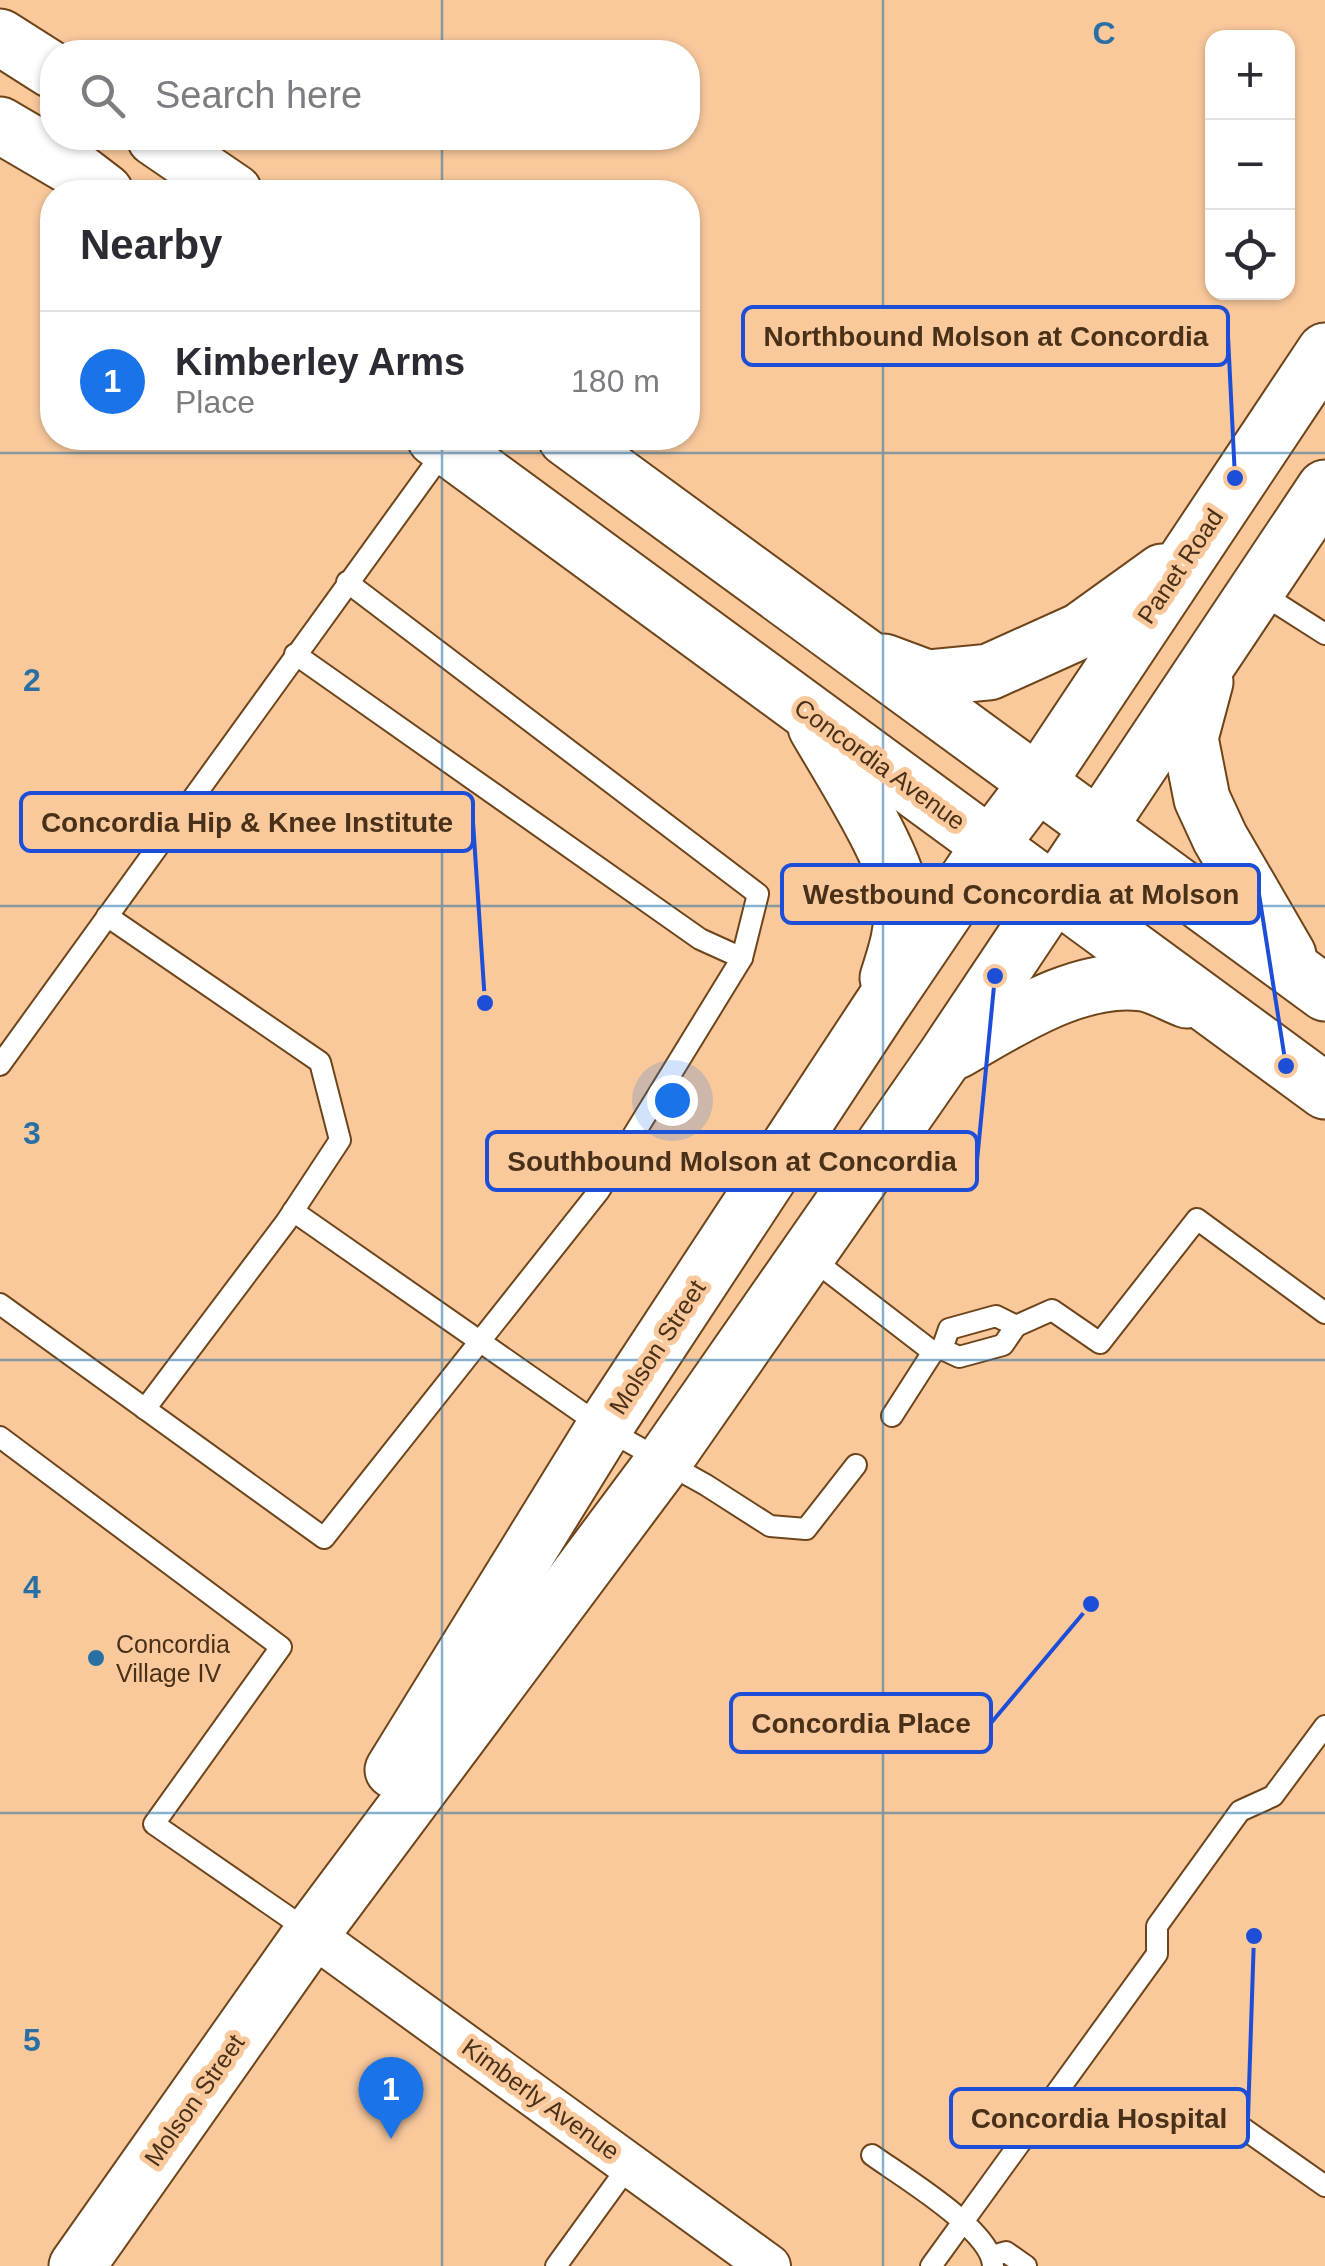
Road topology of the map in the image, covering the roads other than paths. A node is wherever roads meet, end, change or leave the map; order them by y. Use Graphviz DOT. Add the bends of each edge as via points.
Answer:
graph roads {
  1 [pos="0,38"];
  2 [pos="40,63"];
  3 [pos="0,125"];
  4 [pos="40,149"];
  5 [pos="42,150"];
  6 [pos="173,150"];
  7 [pos="89,180"];
  8 [pos="216,180"];
  9 [pos="1323,359"];
  10 [pos="439,450"];
  11 [pos="457,450"];
  12 [pos="582,450"];
  13 [pos="1325,488"];
  14 [pos="1189,552"];
  15 [pos="347,582"];
  16 [pos="1256,590"];
  17 [pos="1325,634"];
  18 [pos="295,654"];
  19 [pos="861,654"];
  20 [pos="1211,658"];
  21 [pos="808,711"];
  22 [pos="1038,782"];
  23 [pos="1098,827"];
  24 [pos="990,844"];
  25 [pos="1053,893"];
  26 [pos="107,916"];
  27 [pos="742,958"];
  28 [pos="1312,984"];
  29 [pos="880,1008"];
  30 [pos="1216,1011"];
  31 [pos="945,1058"];
  32 [pos="0,1065"];
  33 [pos="1325,1092"];
  34 [pos="293,1211"];
  35 [pos="805,1254"];
  36 [pos="0,1304"];
  37 [pos="1325,1313"];
  38 [pos="1016,1326"];
  39 [pos="478,1343"];
  40 [pos="938,1350"];
  41 [pos="145,1409"];
  42 [pos="892,1416"];
  43 [pos="604,1428"];
  44 [pos="0,1438"];
  45 [pos="664,1461"];
  46 [pos="856,1465"];
  47 [pos="1325,1726"];
  48 [pos="312,1934"];
  49 [pos="1203,2100"];
  50 [pos="872,2155"];
  51 [pos="630,2164"];
  52 [pos="1325,2186"];
  53 [pos="963,2220"];
  54 [pos="992,2261"];
  55 [pos="77,2266"];
  56 [pos="556,2266"];
  57 [pos="768,2266"];
  58 [pos="931,2266"];
  59 [pos="1026,2266"];
  1 -- 2 [label="street"];
  3 -- 4 [label="street"];
  5 -- 7 [label="street"];
  6 -- 8 [label="street"];
  9 -- 14 [label="street, Panet Road"];
  10 -- 15 [label="lane"];
  11 -- 21 [label="street, Concordia Avenue"];
  12 -- 19 [label="street"];
  13 -- 16 [label="street"];
  14 -- 19 [label="street" via="1080,632 989,672 928,678"];
  14 -- 22 [label="street, Panet Road"];
  15 -- 18 [label="lane"];
  15 -- 27 [label="lane" via="758,894"];
  16 -- 17 [label="lane"];
  16 -- 20 [label="street"];
  18 -- 26 [label="lane"];
  18 -- 27 [label="lane" via="700,939"];
  19 -- 22 [label="street"];
  20 -- 23 [label="street"];
  20 -- 28 [label="street" via="1190,738 1202,799"];
  21 -- 24 [label="street, Concordia Avenue"];
  21 -- 29 [label="street" via="902,898 902,930"];
  22 -- 23 [label="street"];
  22 -- 24 [label="street, Molson Street"];
  23 -- 25 [label="street, Molson Street"];
  23 -- 28 [label="street"];
  24 -- 25 [label="street, Concordia Avenue"];
  24 -- 29 [label="street, Molson Street"];
  25 -- 30 [label="street, Concordia Avenue"];
  25 -- 31 [label="street, Molson Street"];
  26 -- 32 [label="lane"];
  26 -- 34 [label="lane" via="320,1062 340,1140"];
  27 -- 39 [label="lane" via="599,1191"];
  29 -- 43 [label="street, Molson Street"];
  30 -- 31 [label="street" via="1144,983 1094,986 1032,1008"];
  30 -- 33 [label="street, Concordia Avenue"];
  31 -- 35 [label="street, Molson Street"];
  34 -- 39 [label="lane"];
  34 -- 41 [label="lane"];
  35 -- 40 [label="lane"];
  35 -- 45 [label="street, Molson Street"];
  36 -- 41 [label="lane"];
  37 -- 38 [label="lane" via="1197,1219 1100,1342 1052,1310"];
  38 -- 40 [label="lane" via="1003,1345 958,1357"];
  38 -- 40 [label="lane" via="996,1316 949,1330"];
  39 -- 41 [label="lane" via="324,1538"];
  39 -- 43 [label="lane"];
  40 -- 42 [label="lane"];
  43 -- 45 [label="lane"];
  43 -- 48 [label="street, Molson Street" via="381,1790"];
  44 -- 48 [label="lane" via="281,1647 154,1824"];
  45 -- 46 [label="lane" via="770,1526 806,1529"];
  45 -- 48 [label="street, Molson Street"];
  47 -- 53 [label="lane" via="1274,1796 1240,1811 1198,1868 1156,1926 1157,1954"];
  48 -- 51 [label="street, Kimberly Avenue"];
  48 -- 55 [label="street, Molson Street"];
  49 -- 52 [label="lane"];
  50 -- 53 [label="lane"];
  51 -- 56 [label="lane"];
  51 -- 57 [label="street, Kimberly Avenue"];
  53 -- 54 [label="lane"];
  53 -- 58 [label="lane"];
  54 -- 59 [label="lane" via="1006,2252"];
}
